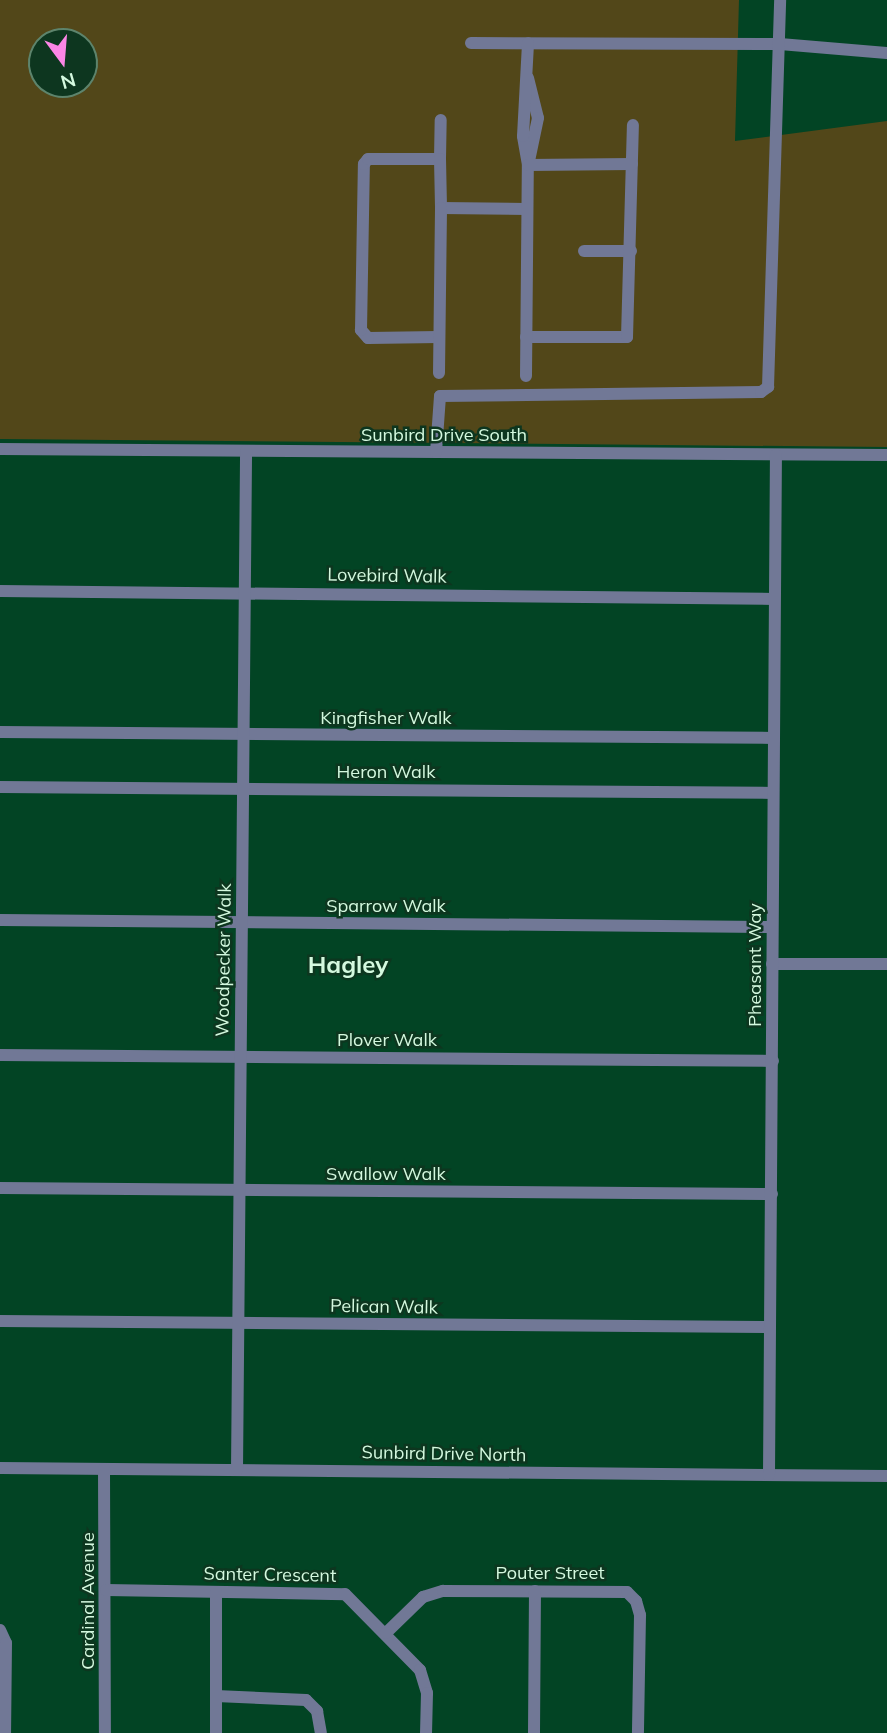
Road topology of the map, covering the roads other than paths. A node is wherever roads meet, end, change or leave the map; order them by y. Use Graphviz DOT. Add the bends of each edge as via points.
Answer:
graph roads {
  1 [pos="780,0"];
  2 [pos="471,43"];
  3 [pos="528,43"];
  4 [pos="780,44"];
  5 [pos="887,53"];
  6 [pos="441,120"];
  7 [pos="633,125"];
  8 [pos="440,159"];
  9 [pos="632,164"];
  10 [pos="528,165"];
  11 [pos="441,208"];
  12 [pos="527,209"];
  13 [pos="584,251"];
  14 [pos="631,251"];
  15 [pos="439,337"];
  16 [pos="526,337"];
  17 [pos="439,373"];
  18 [pos="526,376"];
  19 [pos="0,449"];
  20 [pos="246,451"];
  21 [pos="436,452"];
  22 [pos="776,454"];
  23 [pos="887,455"];
  24 [pos="0,591"];
  25 [pos="244,592"];
  26 [pos="774,599"];
  27 [pos="0,732"];
  28 [pos="244,734"];
  29 [pos="773,738"];
  30 [pos="0,787"];
  31 [pos="243,789"];
  32 [pos="773,793"];
  33 [pos="0,920"];
  34 [pos="243,922"];
  35 [pos="772,927"];
  36 [pos="772,964"];
  37 [pos="887,964"];
  38 [pos="0,1055"];
  39 [pos="241,1057"];
  40 [pos="773,1061"];
  41 [pos="0,1188"];
  42 [pos="240,1190"];
  43 [pos="772,1194"];
  44 [pos="0,1321"];
  45 [pos="239,1322"];
  46 [pos="768,1327"];
  47 [pos="0,1468"];
  48 [pos="104,1469"];
  49 [pos="237,1470"];
  50 [pos="769,1475"];
  51 [pos="887,1476"];
  52 [pos="106,1590"];
  53 [pos="535,1591"];
  54 [pos="216,1592"];
  55 [pos="0,1630"];
  56 [pos="386,1633"];
  57 [pos="216,1696"];
  58 [pos="5,1733"];
  59 [pos="105,1733"];
  60 [pos="216,1733"];
  61 [pos="321,1733"];
  62 [pos="426,1733"];
  63 [pos="534,1733"];
  64 [pos="638,1733"];
  1 -- 4 [label="street"];
  2 -- 3 [label="street"];
  3 -- 4 [label="street"];
  3 -- 10 [label="street" via="523,136"];
  4 -- 5 [label="street"];
  4 -- 21 [label="street" via="768,387 761,393 440,396"];
  6 -- 8 [label="street"];
  7 -- 9 [label="street"];
  8 -- 11 [label="street"];
  8 -- 15 [label="street" via="368,159 363,164 362,272 364,335"];
  9 -- 10 [label="street"];
  9 -- 14 [label="street"];
  10 -- 12 [label="street"];
  11 -- 12 [label="street"];
  11 -- 15 [label="street"];
  12 -- 16 [label="street"];
  13 -- 14 [label="street"];
  14 -- 16 [label="street" via="627,337"];
  15 -- 17 [label="street"];
  16 -- 18 [label="street"];
  19 -- 20 [label="street, Sunbird Drive South"];
  20 -- 21 [label="street, Sunbird Drive South"];
  20 -- 25 [label="street, Woodpecker Walk"];
  21 -- 22 [label="street, Sunbird Drive South"];
  22 -- 23 [label="street, Sunbird Drive South"];
  22 -- 26 [label="street, Pheasant Way"];
  24 -- 25 [label="street, Lovebird Walk"];
  25 -- 26 [label="street, Lovebird Walk"];
  25 -- 28 [label="street, Woodpecker Walk"];
  26 -- 29 [label="street, Pheasant Way"];
  27 -- 28 [label="street, Kingfisher Walk"];
  28 -- 29 [label="street, Kingfisher Walk"];
  28 -- 31 [label="street, Woodpecker Walk"];
  29 -- 32 [label="street, Pheasant Way"];
  30 -- 31 [label="street, Heron Walk"];
  31 -- 32 [label="street, Heron Walk"];
  31 -- 34 [label="street, Woodpecker Walk"];
  32 -- 35 [label="street, Pheasant Way"];
  33 -- 34 [label="street, Sparrow Walk"];
  34 -- 35 [label="street, Sparrow Walk"];
  34 -- 39 [label="street, Woodpecker Walk"];
  35 -- 36 [label="street, Pheasant Way"];
  36 -- 37 [label="street"];
  36 -- 40 [label="street, Pheasant Way"];
  38 -- 39 [label="street, Plover Walk"];
  39 -- 40 [label="street, Plover Walk"];
  39 -- 42 [label="street, Woodpecker Walk"];
  40 -- 43 [label="street, Pheasant Way"];
  41 -- 42 [label="street, Swallow Walk"];
  42 -- 43 [label="street, Swallow Walk"];
  42 -- 45 [label="street, Woodpecker Walk"];
  43 -- 46 [label="street, Pheasant Way"];
  44 -- 45 [label="street, Pelican Walk"];
  45 -- 46 [label="street, Pelican Walk"];
  45 -- 49 [label="street, Woodpecker Walk"];
  46 -- 50 [label="street, Pheasant Way"];
  47 -- 48 [label="street, Sunbird Drive North"];
  48 -- 49 [label="street, Sunbird Drive North"];
  48 -- 52 [label="street, Cardinal Avenue"];
  49 -- 50 [label="street, Sunbird Drive North"];
  50 -- 51 [label="street, Sunbird Drive North"];
  52 -- 54 [label="street, Santer Crescent"];
  52 -- 59 [label="street, Cardinal Avenue"];
  53 -- 56 [label="street, Pouter Street" via="432,1593"];
  53 -- 63 [label="street"];
  53 -- 64 [label="street, Pouter Street" via="619,1591 636,1601 640,1615"];
  54 -- 56 [label="street, Santer Crescent" via="337,1592 352,1598"];
  54 -- 57 [label="street"];
  55 -- 58 [label="street" via="6,1643"];
  56 -- 62 [label="street, Santer Crescent" via="425,1681"];
  57 -- 60 [label="street"];
  57 -- 61 [label="street" via="306,1700 317,1711"];
}
